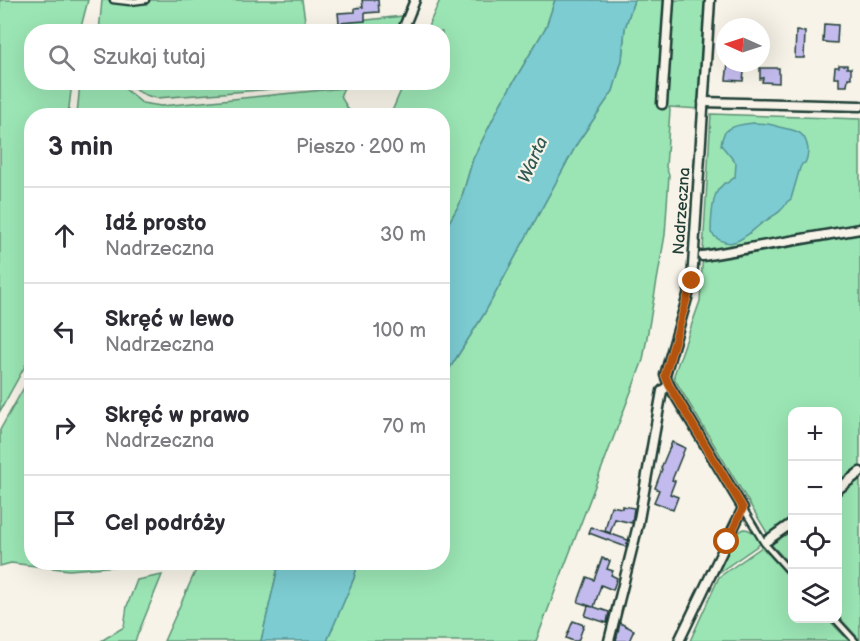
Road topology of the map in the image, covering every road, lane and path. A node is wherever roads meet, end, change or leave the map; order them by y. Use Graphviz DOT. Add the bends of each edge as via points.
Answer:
graph roads {
  1 [pos="113,0"];
  2 [pos="146,0"];
  3 [pos="415,0"];
  4 [pos="669,0"];
  5 [pos="710,0"];
  6 [pos="405,24"];
  7 [pos="704,102"];
  8 [pos="662,104"];
  9 [pos="860,106"];
  10 [pos="860,229"];
  11 [pos="703,256"];
  12 [pos="669,385"];
  13 [pos="860,472"];
  14 [pos="842,485"];
  15 [pos="743,508"];
  16 [pos="788,526"];
  17 [pos="768,540"];
  18 [pos="788,570"];
  19 [pos="839,623"];
  20 [pos="609,641"];
  21 [pos="679,641"];
  22 [pos="855,641"];
  1 -- 2 [label="lane"];
  3 -- 6 [label="street"];
  4 -- 8 [label="street"];
  5 -- 7 [label="street, Nadrzeczna"];
  7 -- 9 [label="street"];
  7 -- 12 [label="street, Nadrzeczna" via="692,281 665,375"];
  10 -- 11 [label="street"];
  12 -- 15 [label="street"];
  12 -- 20 [label="street" via="662,391 638,525"];
  13 -- 14 [label="street"];
  15 -- 18 [label="lane" via="764,543"];
  15 -- 21 [label="street"];
  16 -- 17 [label="street"];
  19 -- 22 [label="lane"];
}
